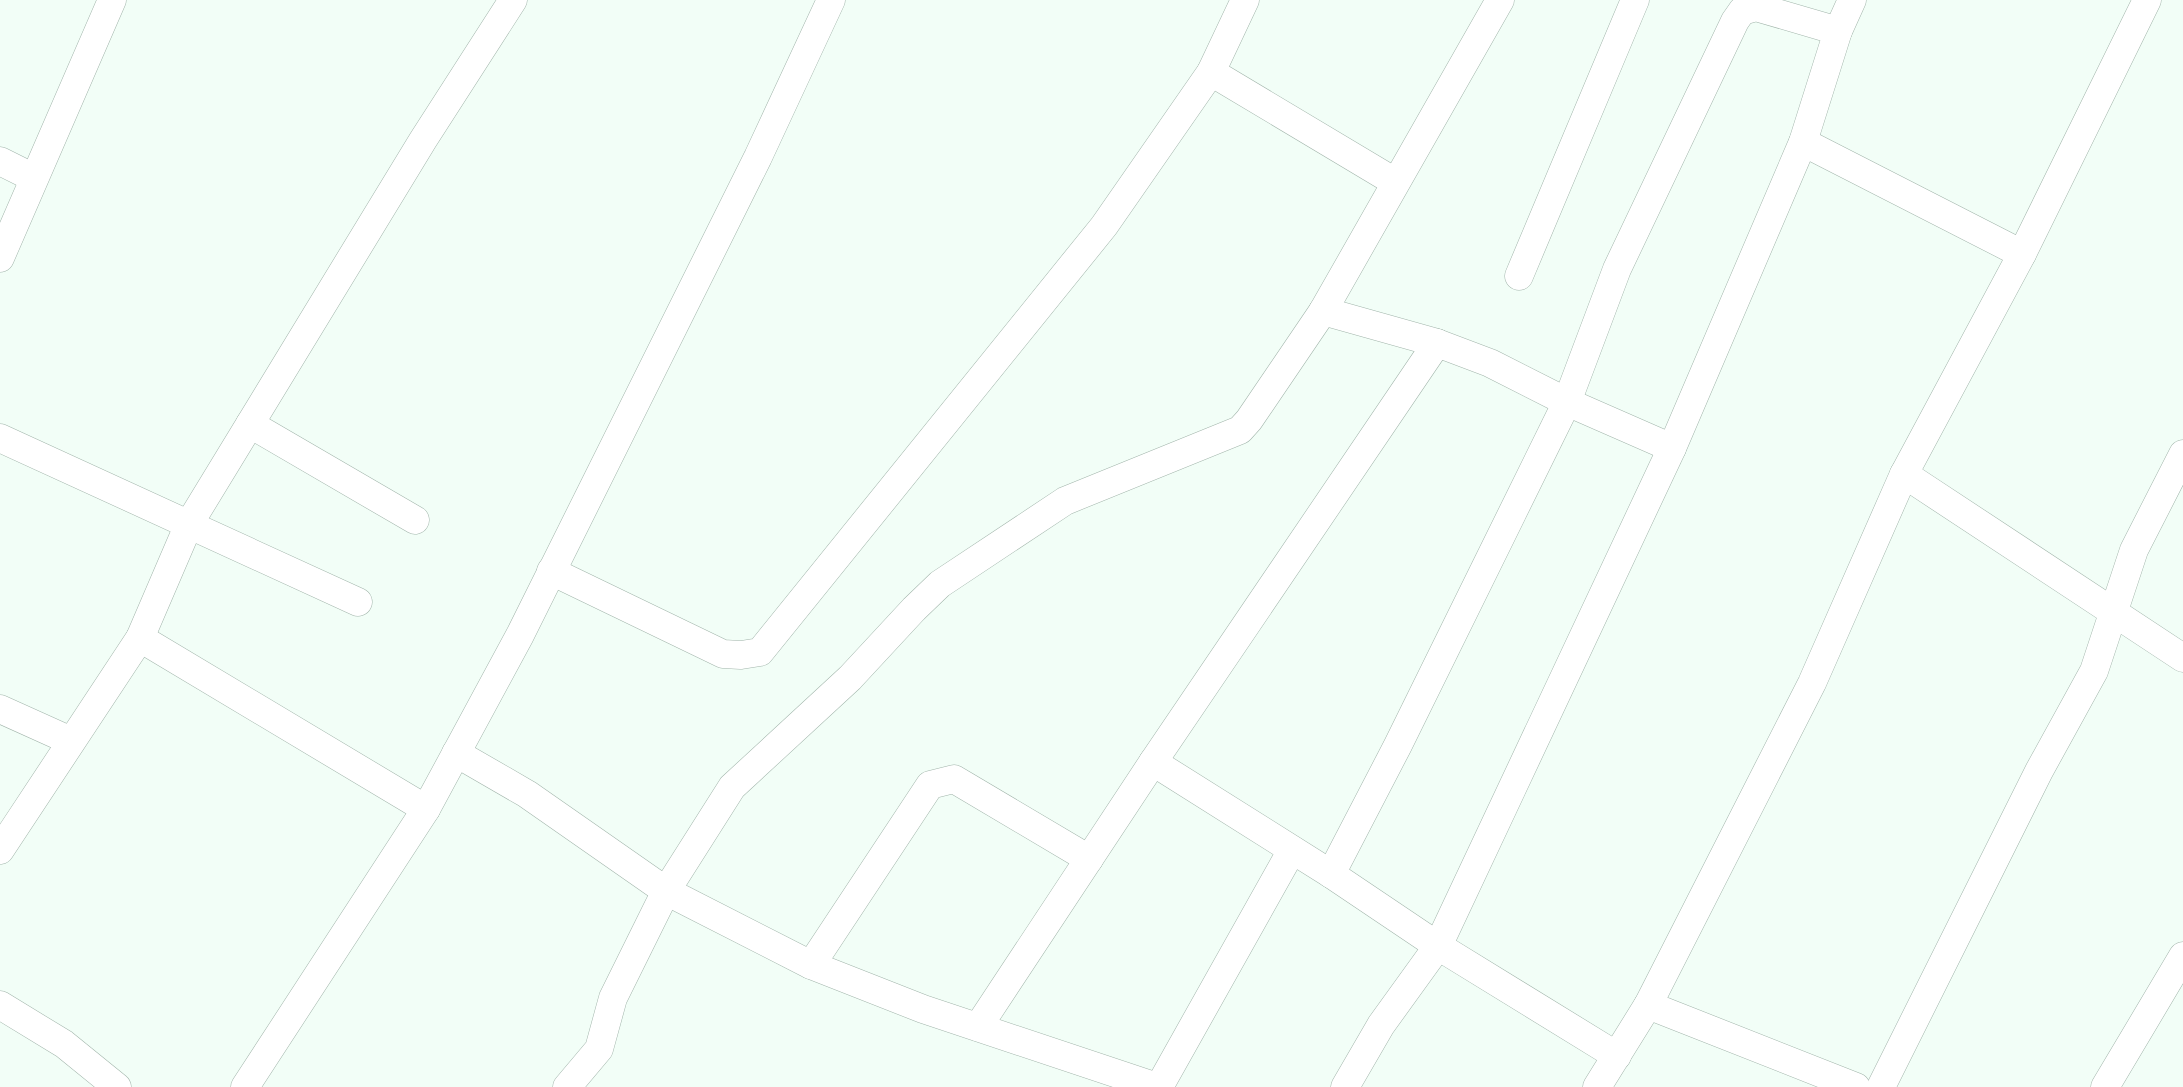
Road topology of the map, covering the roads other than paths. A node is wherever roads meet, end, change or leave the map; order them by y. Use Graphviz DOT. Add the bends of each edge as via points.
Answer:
graph roads {
  1 [pos="112,0"];
  2 [pos="513,0"];
  3 [pos="832,0"];
  4 [pos="1245,0"];
  5 [pos="1500,0"];
  6 [pos="1635,0"];
  7 [pos="1852,0"];
  8 [pos="2147,0"];
  9 [pos="1838,31"];
  10 [pos="1211,72"];
  11 [pos="1803,142"];
  12 [pos="0,161"];
  13 [pos="34,178"];
  14 [pos="1395,182"];
  15 [pos="2022,254"];
  16 [pos="0,258"];
  17 [pos="1519,276"];
  18 [pos="1324,311"];
  19 [pos="1437,344"];
  20 [pos="1567,402"];
  21 [pos="250,424"];
  22 [pos="0,438"];
  23 [pos="1672,448"];
  24 [pos="2183,454"];
  25 [pos="1904,474"];
  26 [pos="415,520"];
  27 [pos="189,524"];
  28 [pos="551,571"];
  29 [pos="358,602"];
  30 [pos="2114,610"];
  31 [pos="140,638"];
  32 [pos="2183,658"];
  33 [pos="0,709"];
  34 [pos="71,741"];
  35 [pos="456,753"];
  36 [pos="1153,762"];
  37 [pos="426,809"];
  38 [pos="0,850"];
  39 [pos="1292,850"];
  40 [pos="1089,859"];
  41 [pos="1331,874"];
  42 [pos="666,891"];
  43 [pos="1438,946"];
  44 [pos="2183,956"];
  45 [pos="811,966"];
  46 [pos="0,1005"];
  47 [pos="1648,1005"];
  48 [pos="978,1027"];
  49 [pos="1617,1056"];
  50 [pos="117,1087"];
  51 [pos="245,1087"];
  52 [pos="567,1087"];
  53 [pos="1158,1087"];
  54 [pos="1345,1087"];
  55 [pos="1597,1087"];
  56 [pos="1856,1087"];
  57 [pos="1881,1087"];
  58 [pos="2105,1087"];
  1 -- 13 [label="street"];
  2 -- 21 [label="street" via="418,148"];
  3 -- 28 [label="street" via="758,157"];
  4 -- 10 [label="street"];
  5 -- 14 [label="street"];
  6 -- 17 [label="street"];
  7 -- 9 [label="street"];
  8 -- 15 [label="street"];
  9 -- 11 [label="street"];
  9 -- 20 [label="street" via="1756,7 1742,11 1617,269"];
  10 -- 14 [label="street"];
  10 -- 28 [label="street" via="1104,226 760,652 723,654"];
  11 -- 15 [label="street"];
  11 -- 23 [label="street"];
  12 -- 13 [label="street"];
  13 -- 16 [label="street"];
  14 -- 18 [label="street"];
  15 -- 25 [label="street"];
  18 -- 19 [label="street"];
  18 -- 42 [label="street" via="1240,430 1065,500 940,584 850,678 732,787"];
  19 -- 20 [label="street" via="1490,363"];
  19 -- 36 [label="street"];
  20 -- 23 [label="street"];
  20 -- 41 [label="street"];
  21 -- 26 [label="street"];
  21 -- 27 [label="street"];
  22 -- 27 [label="street"];
  23 -- 43 [label="street"];
  24 -- 30 [label="street" via="2134,550"];
  25 -- 30 [label="street"];
  25 -- 47 [label="street" via="1812,683"];
  27 -- 29 [label="street"];
  27 -- 31 [label="street"];
  28 -- 35 [label="street"];
  30 -- 32 [label="street"];
  30 -- 57 [label="street" via="2094,671 2039,771"];
  31 -- 34 [label="street"];
  31 -- 37 [label="street"];
  33 -- 34 [label="street"];
  34 -- 38 [label="street"];
  35 -- 37 [label="street"];
  35 -- 42 [label="street" via="526,794"];
  36 -- 39 [label="street"];
  36 -- 40 [label="street"];
  37 -- 51 [label="street"];
  39 -- 41 [label="street"];
  39 -- 53 [label="street"];
  40 -- 45 [label="street" via="954,780 930,786"];
  40 -- 48 [label="street"];
  41 -- 43 [label="street"];
  42 -- 45 [label="street"];
  42 -- 52 [label="street" via="613,998 599,1049"];
  43 -- 49 [label="street"];
  43 -- 54 [label="street" via="1381,1025"];
  44 -- 58 [label="street"];
  45 -- 48 [label="street"];
  46 -- 50 [label="street" via="64,1044"];
  47 -- 49 [label="street"];
  47 -- 56 [label="street"];
  48 -- 53 [label="street"];
  49 -- 55 [label="street"];
}
